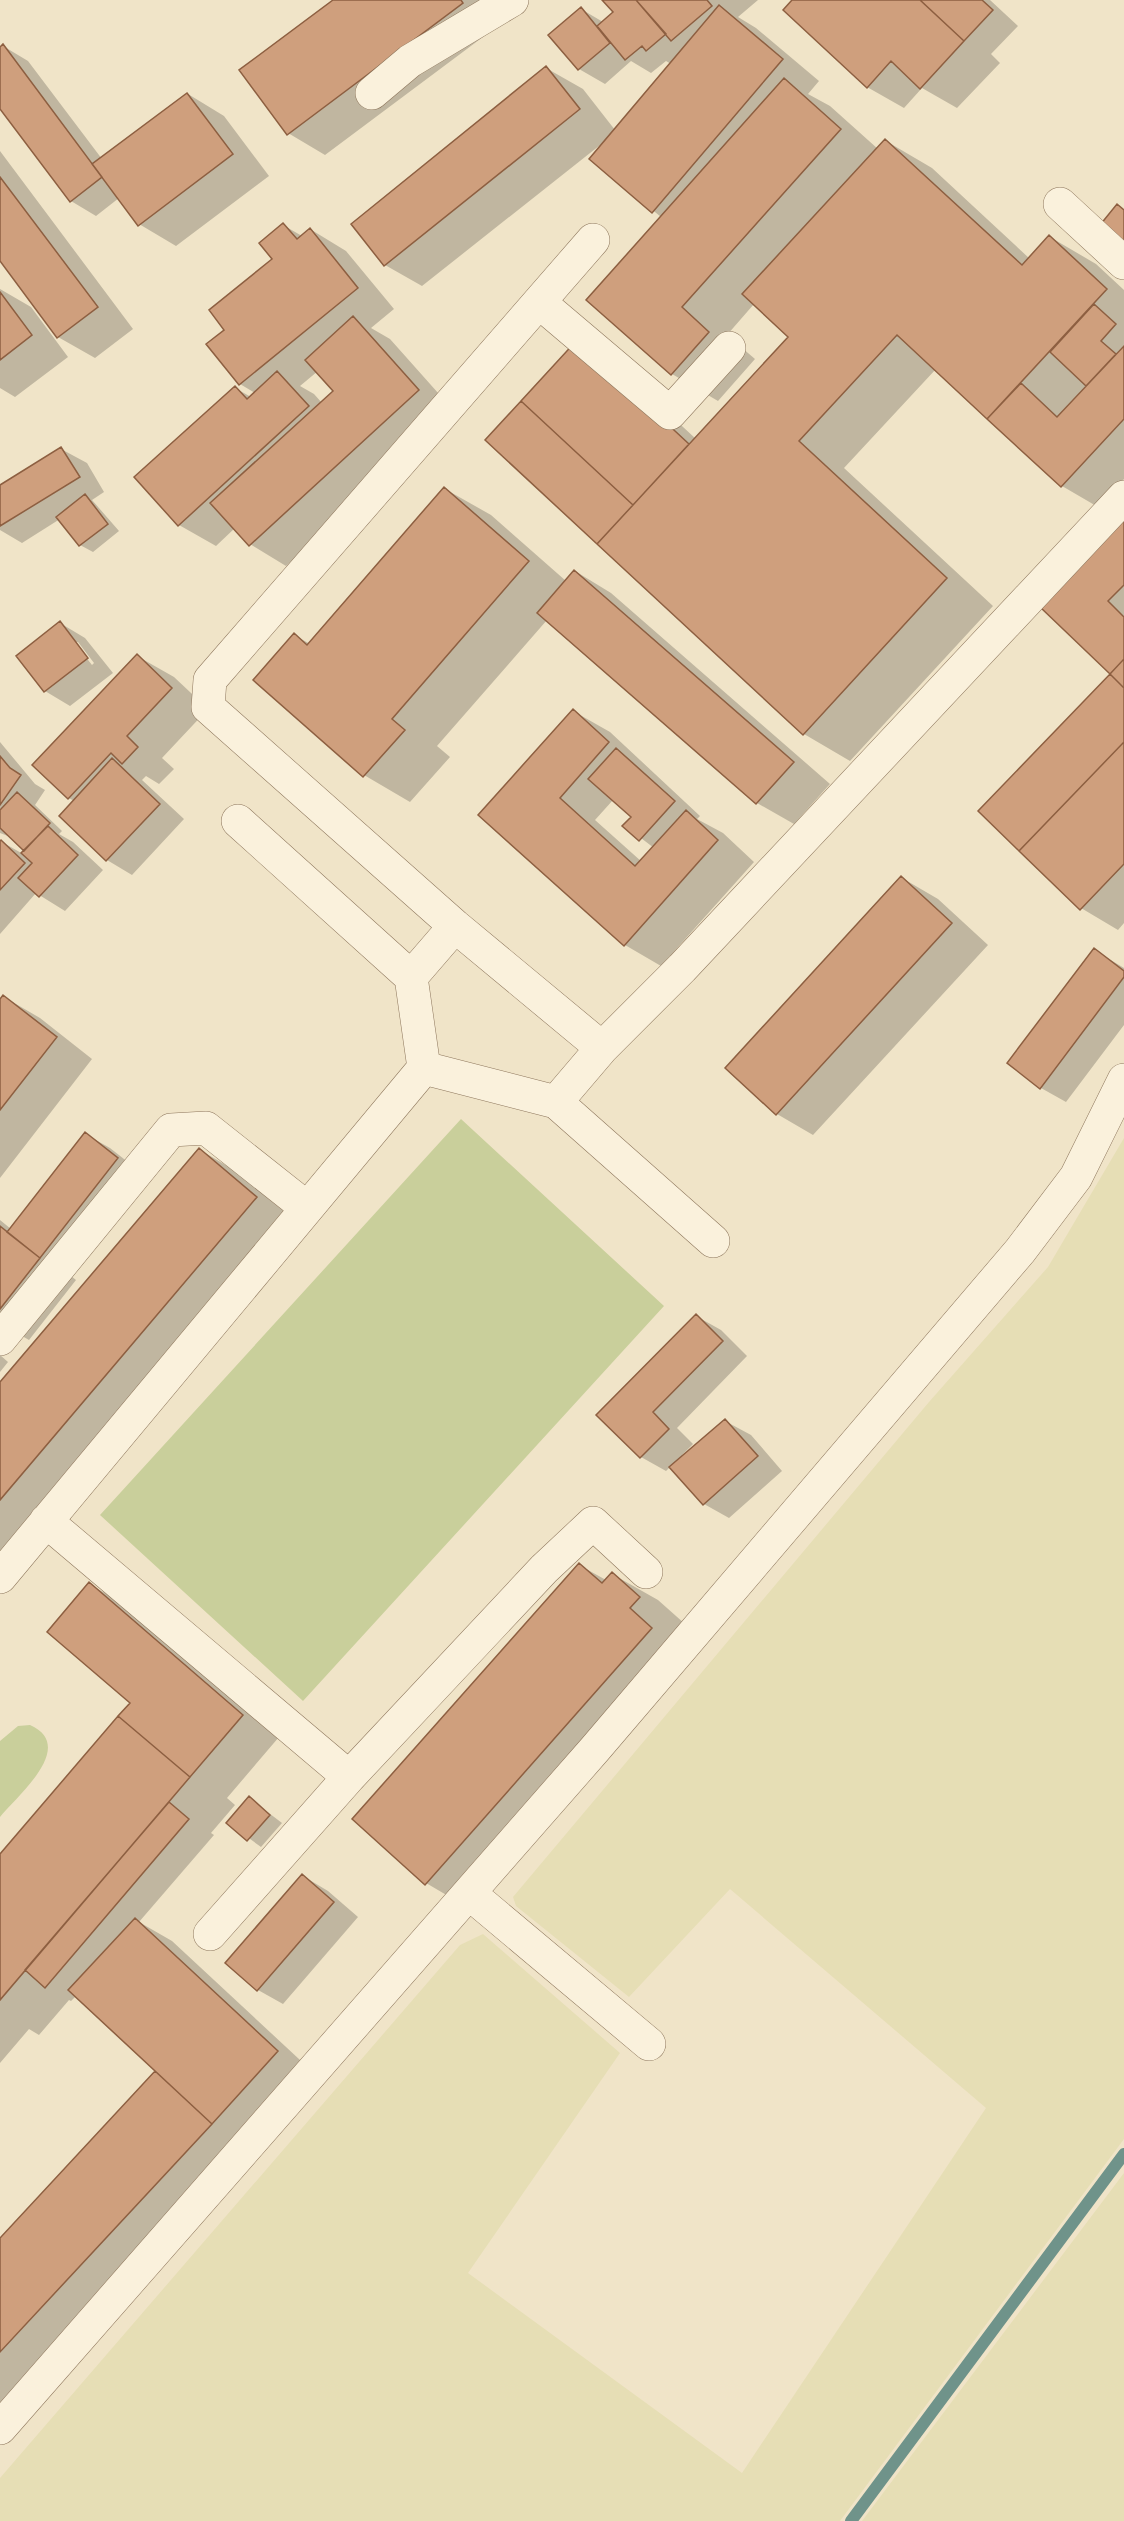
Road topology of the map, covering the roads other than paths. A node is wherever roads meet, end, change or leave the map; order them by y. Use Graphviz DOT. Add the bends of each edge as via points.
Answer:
graph roads {
  1 [pos="512,0"];
  2 [pos="372,93"];
  3 [pos="1060,204"];
  4 [pos="593,240"];
  5 [pos="1124,262"];
  6 [pos="539,302"];
  7 [pos="729,348"];
  8 [pos="1124,497"];
  9 [pos="238,820"];
  10 [pos="455,926"];
  11 [pos="411,977"];
  12 [pos="602,1048"];
  13 [pos="424,1068"];
  14 [pos="1124,1080"];
  15 [pos="556,1102"];
  16 [pos="307,1208"];
  17 [pos="713,1241"];
  18 [pos="0,1339"];
  19 [pos="46,1521"];
  20 [pos="646,1572"];
  21 [pos="0,1577"];
  22 [pos="349,1777"];
  23 [pos="469,1893"];
  24 [pos="210,1934"];
  25 [pos="649,2044"];
  26 [pos="0,2428"];
  1 -- 2 [label="street" via="410,61"];
  3 -- 5 [label="street"];
  4 -- 6 [label="street"];
  6 -- 7 [label="street" via="670,413"];
  6 -- 10 [label="street" via="210,680 208,707"];
  8 -- 12 [label="street" via="682,968"];
  9 -- 11 [label="street"];
  10 -- 11 [label="street"];
  10 -- 12 [label="street"];
  11 -- 13 [label="street"];
  12 -- 15 [label="street"];
  13 -- 15 [label="street"];
  13 -- 16 [label="street"];
  14 -- 23 [label="street" via="1076,1177 1020,1251"];
  15 -- 17 [label="street"];
  16 -- 18 [label="street" via="206,1128 171,1130"];
  16 -- 19 [label="street"];
  19 -- 21 [label="street"];
  19 -- 22 [label="street"];
  20 -- 22 [label="street" via="593,1523 544,1569"];
  22 -- 24 [label="street"];
  23 -- 25 [label="street"];
  23 -- 26 [label="street"];
}
